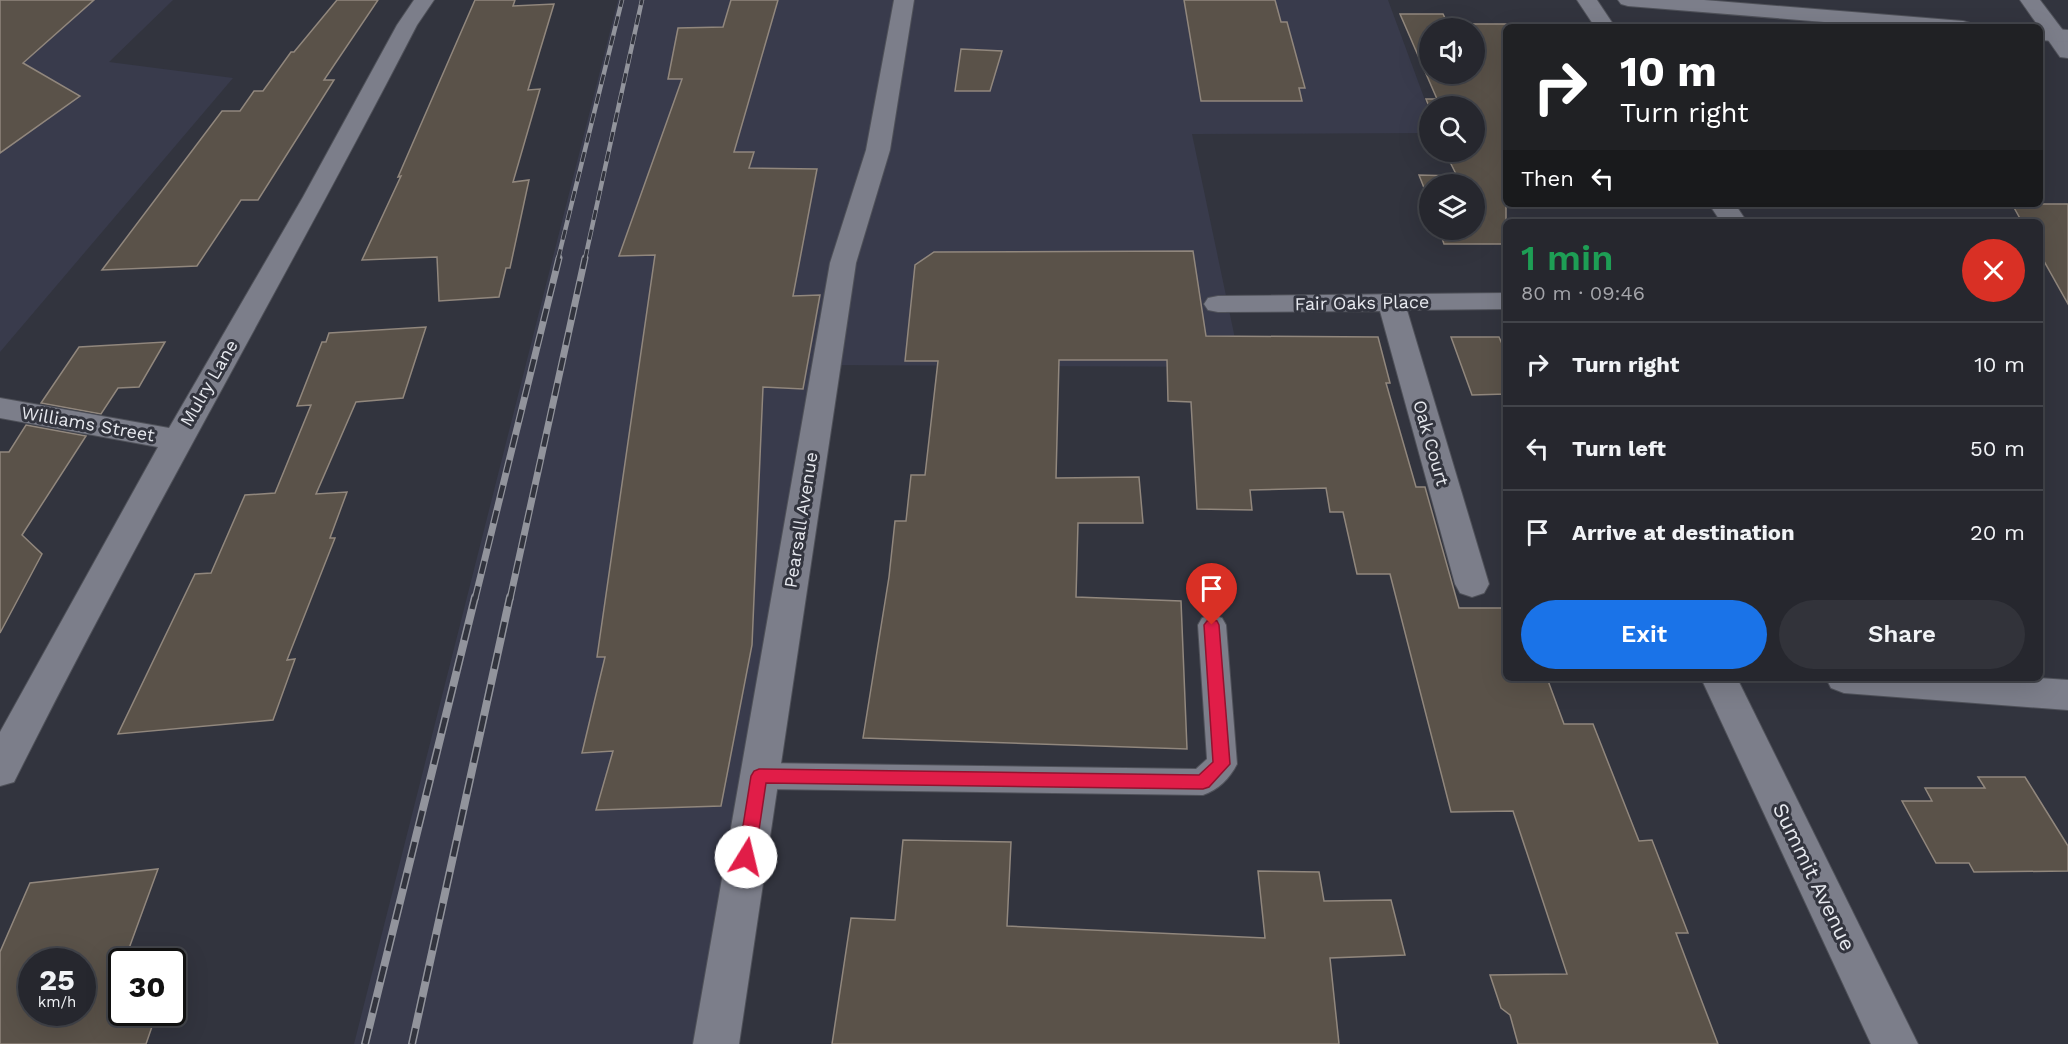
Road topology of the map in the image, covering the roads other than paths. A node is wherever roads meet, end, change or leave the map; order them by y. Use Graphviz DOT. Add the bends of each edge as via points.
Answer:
graph roads {
  1 [pos="423,0"];
  2 [pos="904,0"];
  3 [pos="1587,0"];
  4 [pos="1628,0"];
  5 [pos="2030,0"];
  6 [pos="1603,24"];
  7 [pos="1927,24"];
  8 [pos="2058,39"];
  9 [pos="1503,301"];
  10 [pos="1391,302"];
  11 [pos="1218,304"];
  12 [pos="0,408"];
  13 [pos="177,440"];
  14 [pos="1472,584"];
  15 [pos="1212,625"];
  16 [pos="1900,681"];
  17 [pos="2049,689"];
  18 [pos="1726,694"];
  19 [pos="0,770"];
  20 [pos="759,776"];
  21 [pos="716,1044"];
  22 [pos="1895,1044"];
  1 -- 13 [label="street, Mulry Lane"];
  2 -- 20 [label="street, Pearsall Avenue" via="878,150 843,263"];
  3 -- 6 [label="street"];
  4 -- 7 [label="street"];
  5 -- 8 [label="street"];
  9 -- 10 [label="street, Fair Oaks Place"];
  10 -- 11 [label="street, Fair Oaks Place"];
  10 -- 14 [label="street, Oak Court"];
  12 -- 13 [label="street, Williams Street"];
  13 -- 19 [label="street, Mulry Lane" via="58,654"];
  15 -- 20 [label="lane" via="1222,764 1203,782"];
  16 -- 17 [label="street"];
  18 -- 22 [label="street, Summit Avenue"];
  20 -- 21 [label="street, Pearsall Avenue"];
}
